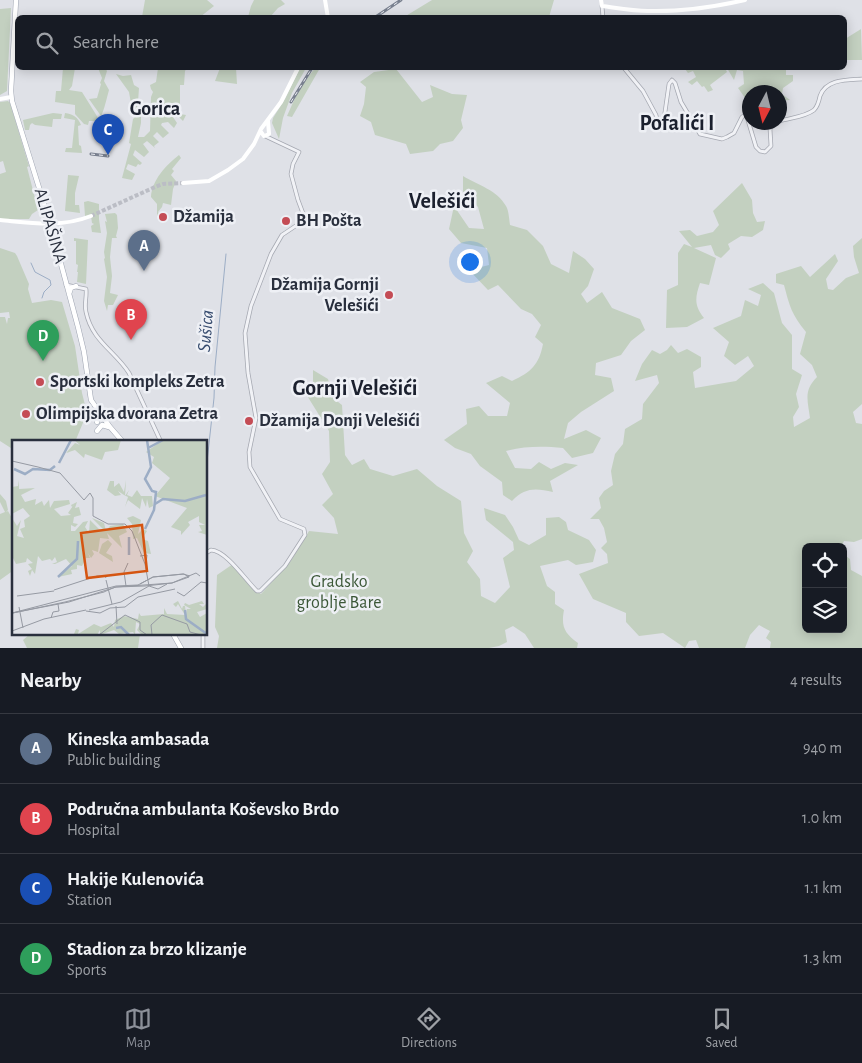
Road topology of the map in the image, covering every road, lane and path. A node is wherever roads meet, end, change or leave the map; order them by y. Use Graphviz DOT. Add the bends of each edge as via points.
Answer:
graph roads {
  1 [pos="16,0"];
  2 [pos="325,0"];
  3 [pos="601,0"];
  4 [pos="745,0"];
  5 [pos="602,6"];
  6 [pos="15,15"];
  7 [pos="328,15"];
  8 [pos="603,15"];
  9 [pos="15,19"];
  10 [pos="297,70"];
  11 [pos="626,70"];
  12 [pos="862,79"];
  13 [pos="11,97"];
  14 [pos="0,99"];
  15 [pos="742,117"];
  16 [pos="269,119"];
  17 [pos="787,119"];
  18 [pos="268,127"];
  19 [pos="261,130"];
  20 [pos="751,130"];
  21 [pos="770,130"];
  22 [pos="266,135"];
  23 [pos="257,139"];
  24 [pos="183,183"];
  25 [pos="91,216"];
  26 [pos="0,220"];
  27 [pos="66,285"];
  28 [pos="76,286"];
  29 [pos="69,294"];
  30 [pos="94,406"];
  31 [pos="97,422"];
  32 [pos="110,427"];
  33 [pos="97,431"];
  34 [pos="121,440"];
  35 [pos="160,440"];
  36 [pos="208,552"];
  37 [pos="174,636"];
  38 [pos="181,648"];
  1 -- 6 [label="main road, ALIPAŠINA"];
  2 -- 7 [label="main road"];
  3 -- 5 [label="main road"];
  4 -- 5 [label="main road" via="663,11"];
  5 -- 8 [label="street"];
  9 -- 13 [label="main road, ALIPAŠINA"];
  10 -- 16 [label="main road"];
  11 -- 15 [label="street" via="643,91 660,127 663,126 672,80 700,134 722,139 727,137 734,133"];
  12 -- 17 [label="street" via="836,81 824,89 812,111"];
  13 -- 14 [label="main road"];
  13 -- 27 [label="main road, ALIPAŠINA"];
  16 -- 18 [label="main road"];
  16 -- 19 [label="main road"];
  18 -- 19 [label="main road"];
  18 -- 22 [label="main road"];
  19 -- 22 [label="main road"];
  19 -- 23 [label="main road"];
  20 -- 21 [label="street" via="758,150 765,152 771,146"];
  22 -- 23 [label="main road"];
  22 -- 36 [label="street" via="299,152 291,174 304,216 278,241 246,321 245,341 255,424 248,452 250,467 280,518 304,529 305,535 285,566 260,591 219,552"];
  23 -- 24 [label="main road" via="243,159 228,170 209,180"];
  25 -- 26 [label="main road, bridge" via="58,225"];
  27 -- 28 [label="street"];
  27 -- 29 [label="main road, ALIPAŠINA"];
  28 -- 29 [label="main road"];
  28 -- 35 [label="street" via="86,290 85,309 89,321 99,341 128,373"];
  29 -- 30 [label="main road, ALIPAŠINA"];
  30 -- 31 [label="main road"];
  30 -- 32 [label="main road, ALIPAŠINA"];
  32 -- 33 [label="main road" via="102,425"];
  32 -- 34 [label="main road, ALIPAŠINA"];
  37 -- 38 [label="main road"];
}
